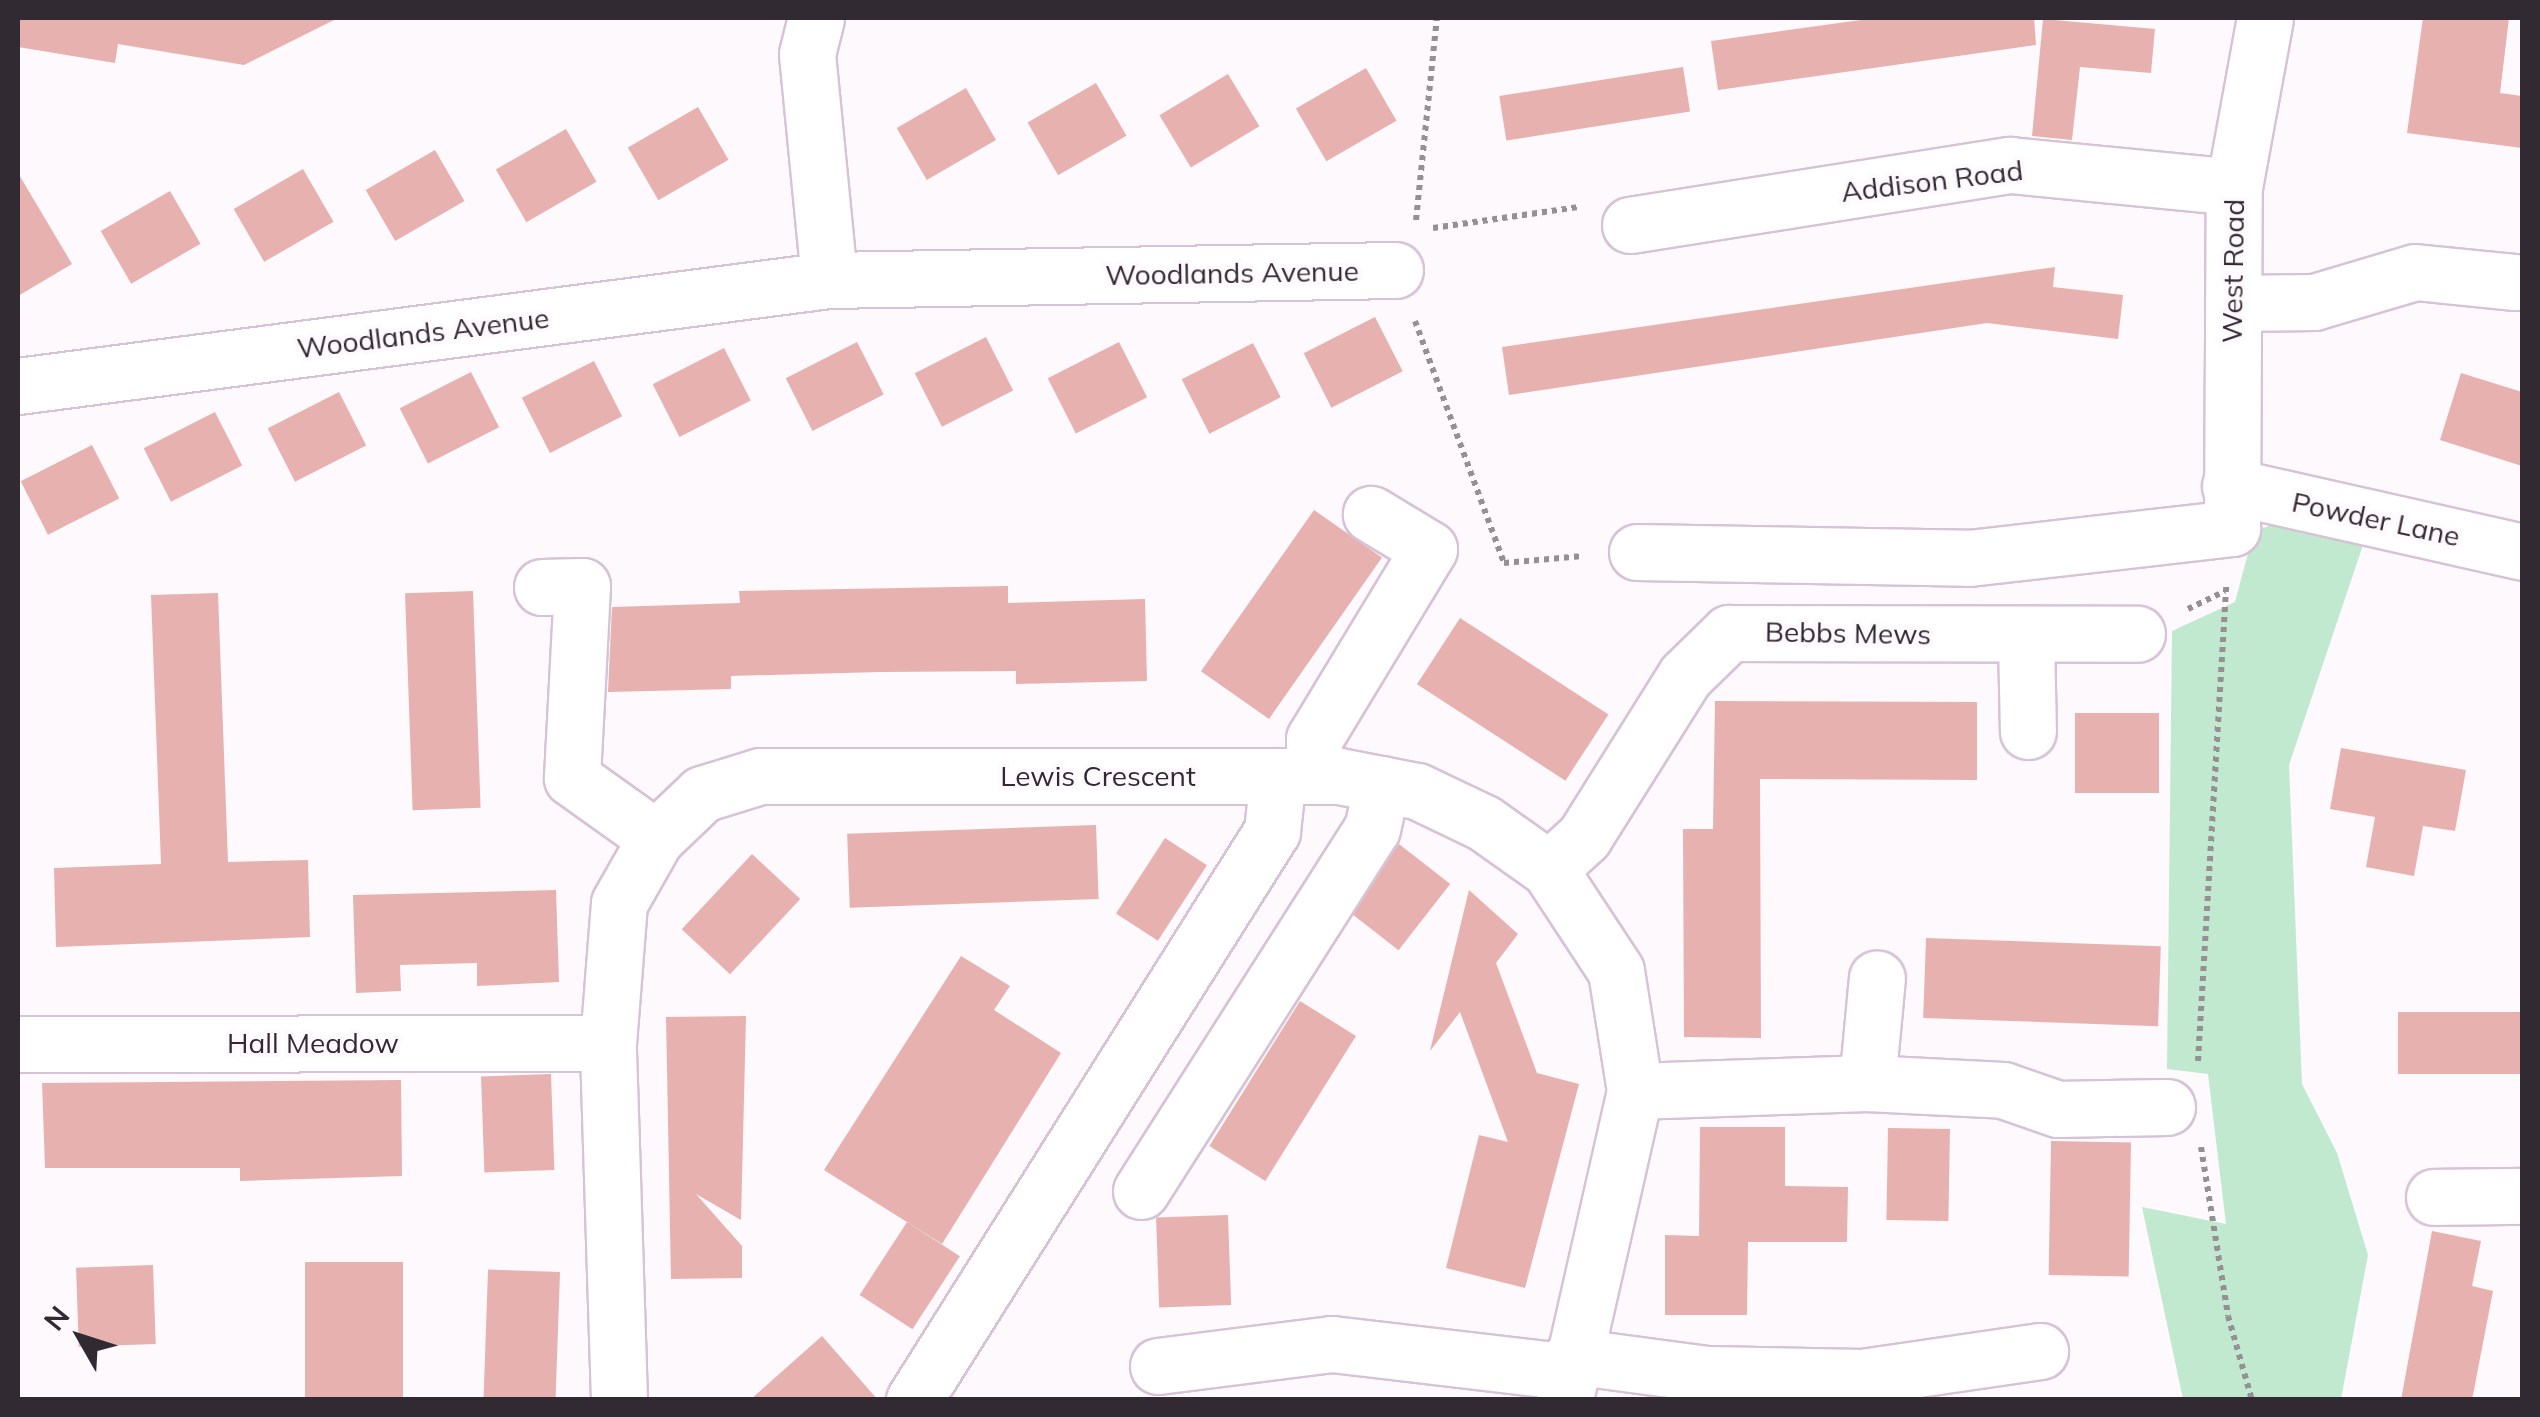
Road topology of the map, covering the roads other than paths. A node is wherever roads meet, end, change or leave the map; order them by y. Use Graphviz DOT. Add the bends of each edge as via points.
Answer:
graph roads {
  1 [pos="816,18"];
  2 [pos="2265,18"];
  3 [pos="2234,186"];
  4 [pos="1630,224"];
  5 [pos="829,280"];
  6 [pos="2516,282"];
  7 [pos="1404,292"];
  8 [pos="2233,303"];
  9 [pos="18,386"];
  10 [pos="2231,507"];
  11 [pos="1372,514"];
  12 [pos="1637,552"];
  13 [pos="2522,552"];
  14 [pos="542,586"];
  15 [pos="2137,634"];
  16 [pos="2026,639"];
  17 [pos="2028,732"];
  18 [pos="1296,776"];
  19 [pos="1382,784"];
  20 [pos="656,838"];
  21 [pos="1549,869"];
  22 [pos="1877,978"];
  23 [pos="608,1043"];
  24 [pos="18,1044"];
  25 [pos="1867,1083"];
  26 [pos="1635,1091"];
  27 [pos="2187,1100"];
  28 [pos="1141,1191"];
  29 [pos="2522,1196"];
  30 [pos="2434,1197"];
  31 [pos="2040,1351"];
  32 [pos="1158,1366"];
  33 [pos="1569,1376"];
  34 [pos="620,1400"];
  35 [pos="914,1400"];
  1 -- 5 [label="street" via="807,54"];
  2 -- 3 [label="street, West Road"];
  3 -- 4 [label="street, Addison Road" via="2010,165"];
  3 -- 8 [label="street, West Road"];
  5 -- 7 [label="street, Woodlands Avenue"];
  5 -- 9 [label="street, Woodlands Avenue"];
  6 -- 8 [label="street" via="2415,272 2314,302"];
  8 -- 10 [label="street, West Road"];
  10 -- 12 [label="street, Powder Lane" via="1968,558"];
  10 -- 13 [label="street, Powder Lane"];
  11 -- 18 [label="street" via="1429,549"];
  14 -- 20 [label="street" via="582,586 572,778"];
  15 -- 16 [label="street, Bebbs Mews"];
  16 -- 17 [label="street"];
  16 -- 21 [label="street, Bebbs Mews" via="1809,628 1729,633 1685,676 1584,838"];
  18 -- 19 [label="street, Lewis Crescent"];
  18 -- 20 [label="street, Lewis Crescent" via="760,776 702,794"];
  18 -- 35 [label="street" via="1272,830"];
  19 -- 21 [label="street, Lewis Crescent" via="1417,791 1484,824"];
  19 -- 28 [label="street" via="1372,830"];
  20 -- 23 [label="street, Lewis Crescent" via="620,903"];
  21 -- 26 [label="street, Lewis Crescent" via="1616,971"];
  22 -- 25 [label="street"];
  23 -- 24 [label="street, Hall Meadow"];
  23 -- 34 [label="street, Lewis Crescent"];
  25 -- 26 [label="street"];
  25 -- 27 [label="street" via="2003,1090 2058,1109"];
  26 -- 33 [label="street, Lewis Crescent"];
  29 -- 30 [label="street"];
  31 -- 33 [label="street" via="1862,1377"];
  32 -- 33 [label="street" via="1332,1344"];
}
